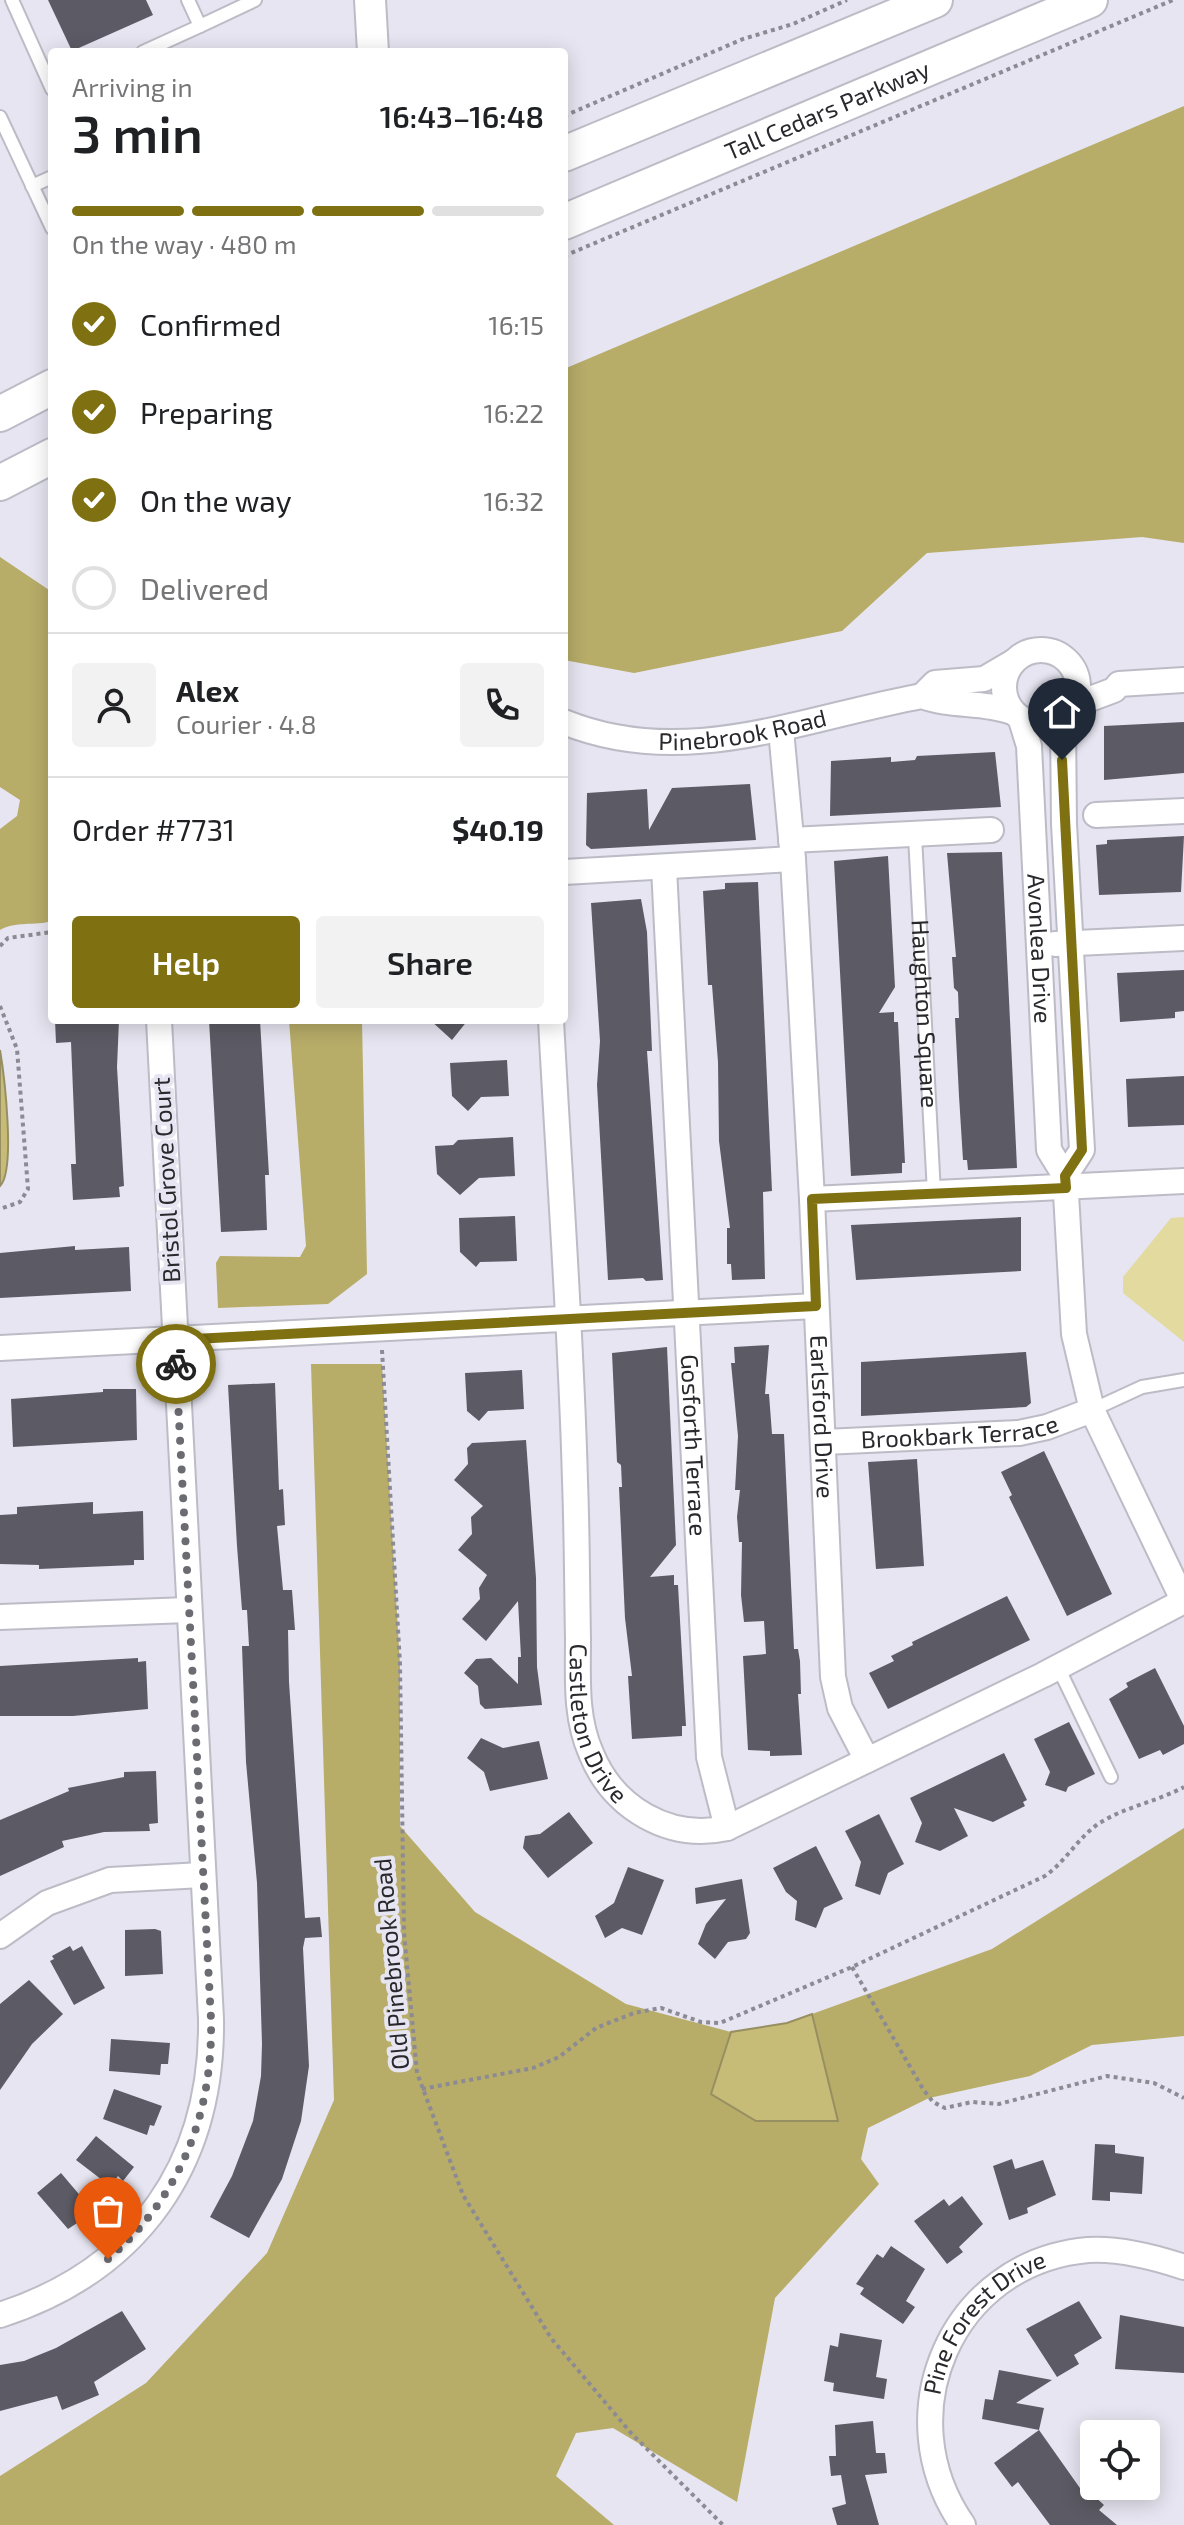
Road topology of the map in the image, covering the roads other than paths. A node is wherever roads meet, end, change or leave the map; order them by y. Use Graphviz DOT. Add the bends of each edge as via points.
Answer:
graph roads {
  1 [pos="12,0"];
  2 [pos="188,0"];
  3 [pos="255,0"];
  4 [pos="370,0"];
  5 [pos="935,0"];
  6 [pos="1074,3"];
  7 [pos="200,26"];
  8 [pos="152,48"];
  9 [pos="373,48"];
  10 [pos="48,80"];
  11 [pos="0,117"];
  12 [pos="568,152"];
  13 [pos="48,179"];
  14 [pos="32,186"];
  15 [pos="48,220"];
  16 [pos="568,220"];
  17 [pos="48,389"];
  18 [pos="0,414"];
  19 [pos="48,458"];
  20 [pos="0,483"];
  21 [pos="1014,660"];
  22 [pos="1068,662"];
  23 [pos="1184,680"];
  24 [pos="1119,684"];
  25 [pos="922,696"];
  26 [pos="1070,710"];
  27 [pos="1016,716"];
  28 [pos="568,727"];
  29 [pos="781,730"];
  30 [pos="1184,811"];
  31 [pos="1096,815"];
  32 [pos="991,830"];
  33 [pos="915,836"];
  34 [pos="792,849"];
  35 [pos="664,868"];
  36 [pos="568,872"];
  37 [pos="1184,938"];
  38 [pos="1069,943"];
  39 [pos="1036,944"];
  40 [pos="159,1024"];
  41 [pos="551,1024"];
  42 [pos="1184,1181"];
  43 [pos="1065,1182"];
  44 [pos="934,1193"];
  45 [pos="812,1199"];
  46 [pos="816,1306"];
  47 [pos="688,1314"];
  48 [pos="567,1319"];
  49 [pos="175,1340"];
  50 [pos="0,1348"];
  51 [pos="1184,1380"];
  52 [pos="1092,1410"];
  53 [pos="824,1442"];
  54 [pos="1184,1602"];
  55 [pos="188,1610"];
  56 [pos="0,1617"];
  57 [pos="1058,1667"];
  58 [pos="867,1760"];
  59 [pos="1111,1777"];
  60 [pos="727,1828"];
  61 [pos="202,1875"];
  62 [pos="0,1936"];
  63 [pos="1184,2267"];
  64 [pos="0,2315"];
  65 [pos="963,2525"];
  1 -- 10 [label="lane"];
  2 -- 7 [label="lane"];
  3 -- 7 [label="lane"];
  4 -- 9 [label="street"];
  5 -- 12 [label="main road"];
  6 -- 16 [label="main road, Tall Cedars Parkway"];
  7 -- 8 [label="lane"];
  11 -- 14 [label="lane"];
  13 -- 14 [label="lane"];
  14 -- 15 [label="lane"];
  17 -- 18 [label="main road"];
  19 -- 20 [label="main road"];
  21 -- 22 [label="street" via="1042,650"];
  21 -- 25 [label="street, Pinebrook Road" via="984,679 935,683"];
  21 -- 27 [label="street" via="1003,691"];
  22 -- 24 [label="street" via="1089,673 1116,677"];
  22 -- 26 [label="street" via="1078,682"];
  23 -- 24 [label="street"];
  24 -- 26 [label="street"];
  25 -- 27 [label="street, Pinebrook Road" via="967,701"];
  25 -- 29 [label="street, Pinebrook Road"];
  26 -- 27 [label="street" via="1045,725"];
  26 -- 38 [label="street, Avonlea Drive" via="1063,724"];
  27 -- 39 [label="street, Avonlea Drive" via="1029,746"];
  28 -- 29 [label="street, Pinebrook Road" via="663,743 713,742"];
  29 -- 34 [label="street, Earlsford Drive"];
  30 -- 31 [label="street"];
  32 -- 33 [label="street"];
  33 -- 34 [label="street"];
  33 -- 44 [label="lane, Haughton Square"];
  34 -- 35 [label="street"];
  34 -- 45 [label="street, Earlsford Drive"];
  35 -- 36 [label="street"];
  35 -- 47 [label="street, Gosforth Terrace"];
  37 -- 38 [label="street"];
  38 -- 39 [label="street"];
  38 -- 43 [label="street, Avonlea Drive" via="1082,1150"];
  39 -- 43 [label="street, Avonlea Drive" via="1049,1150"];
  40 -- 49 [label="street, Bristol Grove Court"];
  41 -- 48 [label="street, Castleton Drive"];
  42 -- 43 [label="street"];
  43 -- 44 [label="street"];
  43 -- 52 [label="street, Avonlea Drive" via="1074,1334"];
  44 -- 45 [label="street"];
  45 -- 46 [label="street, Earlsford Drive"];
  46 -- 47 [label="street"];
  46 -- 53 [label="street, Earlsford Drive"];
  47 -- 48 [label="street"];
  47 -- 60 [label="street, Gosforth Terrace" via="709,1757"];
  48 -- 49 [label="street"];
  48 -- 60 [label="street, Castleton Drive" via="579,1716 591,1755 616,1792 647,1819 690,1832"];
  49 -- 50 [label="street"];
  49 -- 55 [label="street, Bristol Grove Court"];
  51 -- 52 [label="lane" via="1142,1387"];
  52 -- 53 [label="street, Brookbark Terrace" via="1019,1433"];
  52 -- 54 [label="street, Avonlea Drive"];
  53 -- 58 [label="street, Earlsford Drive" via="833,1677 840,1708"];
  54 -- 57 [label="street, Castleton Drive"];
  55 -- 56 [label="street"];
  55 -- 61 [label="street, Bristol Grove Court"];
  57 -- 58 [label="street, Castleton Drive"];
  57 -- 59 [label="lane"];
  58 -- 60 [label="street, Castleton Drive"];
  61 -- 62 [label="street" via="110,1880 47,1903"];
  61 -- 64 [label="street, Bristol Grove Court" via="211,2055 201,2117 187,2157 154,2213 108,2259 74,2283"];
  63 -- 65 [label="street, Pine Forest Drive" via="1140,2255 1089,2250 1008,2276 977,2303 945,2349 929,2401 932,2455"];
}
